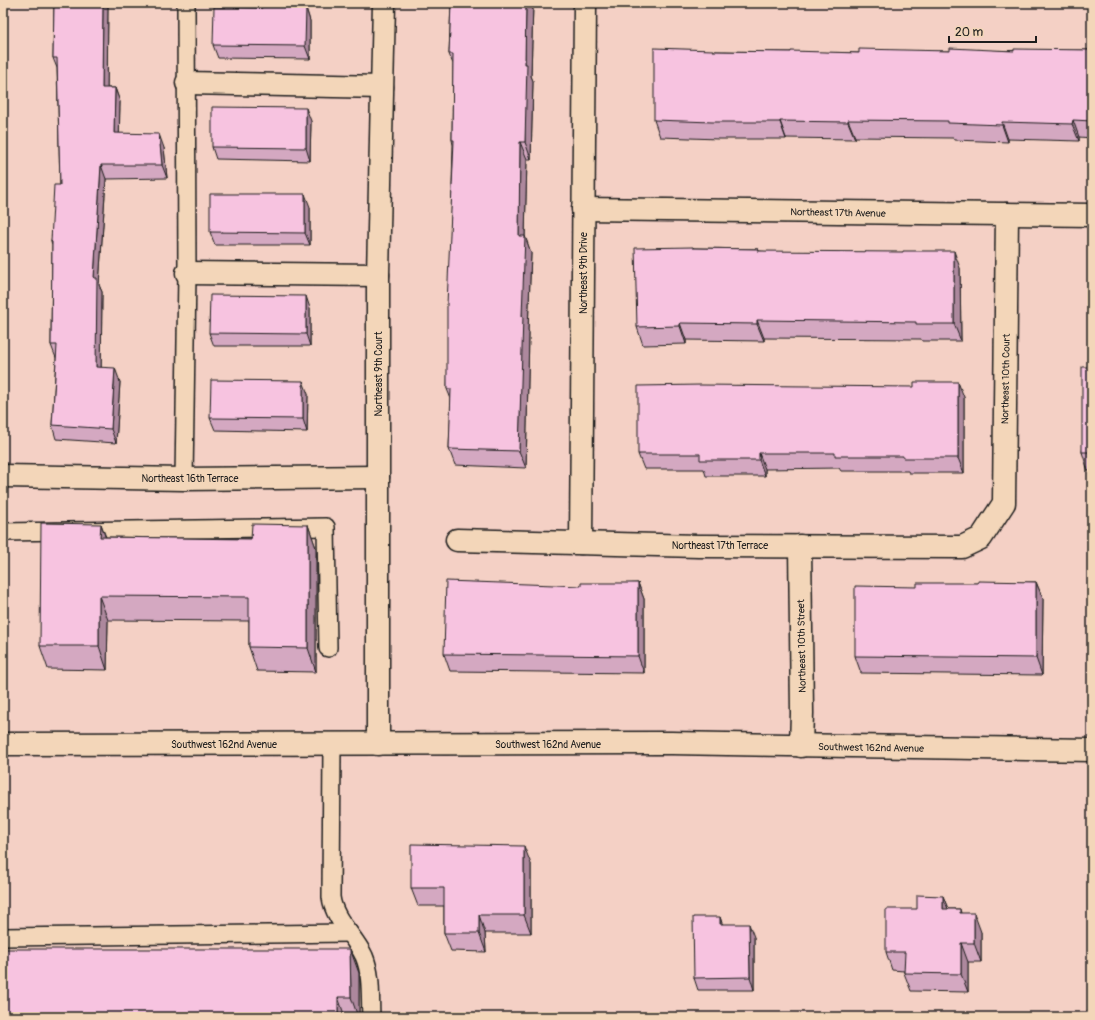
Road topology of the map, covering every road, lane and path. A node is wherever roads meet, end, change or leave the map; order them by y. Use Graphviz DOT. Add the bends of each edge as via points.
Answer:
graph roads {
  1 [pos="186,3"];
  2 [pos="384,3"];
  3 [pos="585,3"];
  4 [pos="187,83"];
  5 [pos="382,87"];
  6 [pos="583,209"];
  7 [pos="1007,214"];
  8 [pos="1092,215"];
  9 [pos="187,273"];
  10 [pos="378,275"];
  11 [pos="3,476"];
  12 [pos="378,477"];
  13 [pos="184,479"];
  14 [pos="3,532"];
  15 [pos="981,538"];
  16 [pos="457,540"];
  17 [pos="581,543"];
  18 [pos="800,546"];
  19 [pos="328,648"];
  20 [pos="3,744"];
  21 [pos="332,744"];
  22 [pos="378,744"];
  23 [pos="801,746"];
  24 [pos="1092,750"];
  25 [pos="350,933"];
  26 [pos="3,937"];
  27 [pos="371,1017"];
  1 -- 4 [label="lane"];
  2 -- 5 [label="street, Northeast 9th Court"];
  3 -- 6 [label="street, Northeast 9th Drive"];
  4 -- 5 [label="street"];
  4 -- 9 [label="lane"];
  5 -- 10 [label="street, Northeast 9th Court"];
  6 -- 7 [label="street, Northeast 17th Avenue"];
  6 -- 17 [label="street, Northeast 9th Drive"];
  7 -- 8 [label="street, Northeast 17th Avenue"];
  7 -- 15 [label="street, Northeast 10th Court" via="1004,503"];
  9 -- 10 [label="street"];
  9 -- 13 [label="lane"];
  10 -- 12 [label="street, Northeast 9th Court"];
  11 -- 13 [label="street, Northeast 16th Terrace"];
  12 -- 13 [label="street, Northeast 16th Terrace"];
  12 -- 22 [label="street, Northeast 9th Court"];
  14 -- 19 [label="lane" via="326,527"];
  15 -- 18 [label="street, Northeast 17th Terrace" via="962,547"];
  16 -- 17 [label="street, Northeast 17th Terrace"];
  17 -- 18 [label="street, Northeast 17th Terrace"];
  18 -- 23 [label="street, Northeast 10th Street"];
  20 -- 21 [label="street, Southwest 162nd Avenue"];
  21 -- 22 [label="street, Southwest 162nd Avenue"];
  21 -- 25 [label="lane" via="332,907"];
  22 -- 23 [label="street, Southwest 162nd Avenue" via="671,743"];
  23 -- 24 [label="street, Southwest 162nd Avenue"];
  25 -- 26 [label="lane"];
  25 -- 27 [label="lane" via="367,964"];
}
